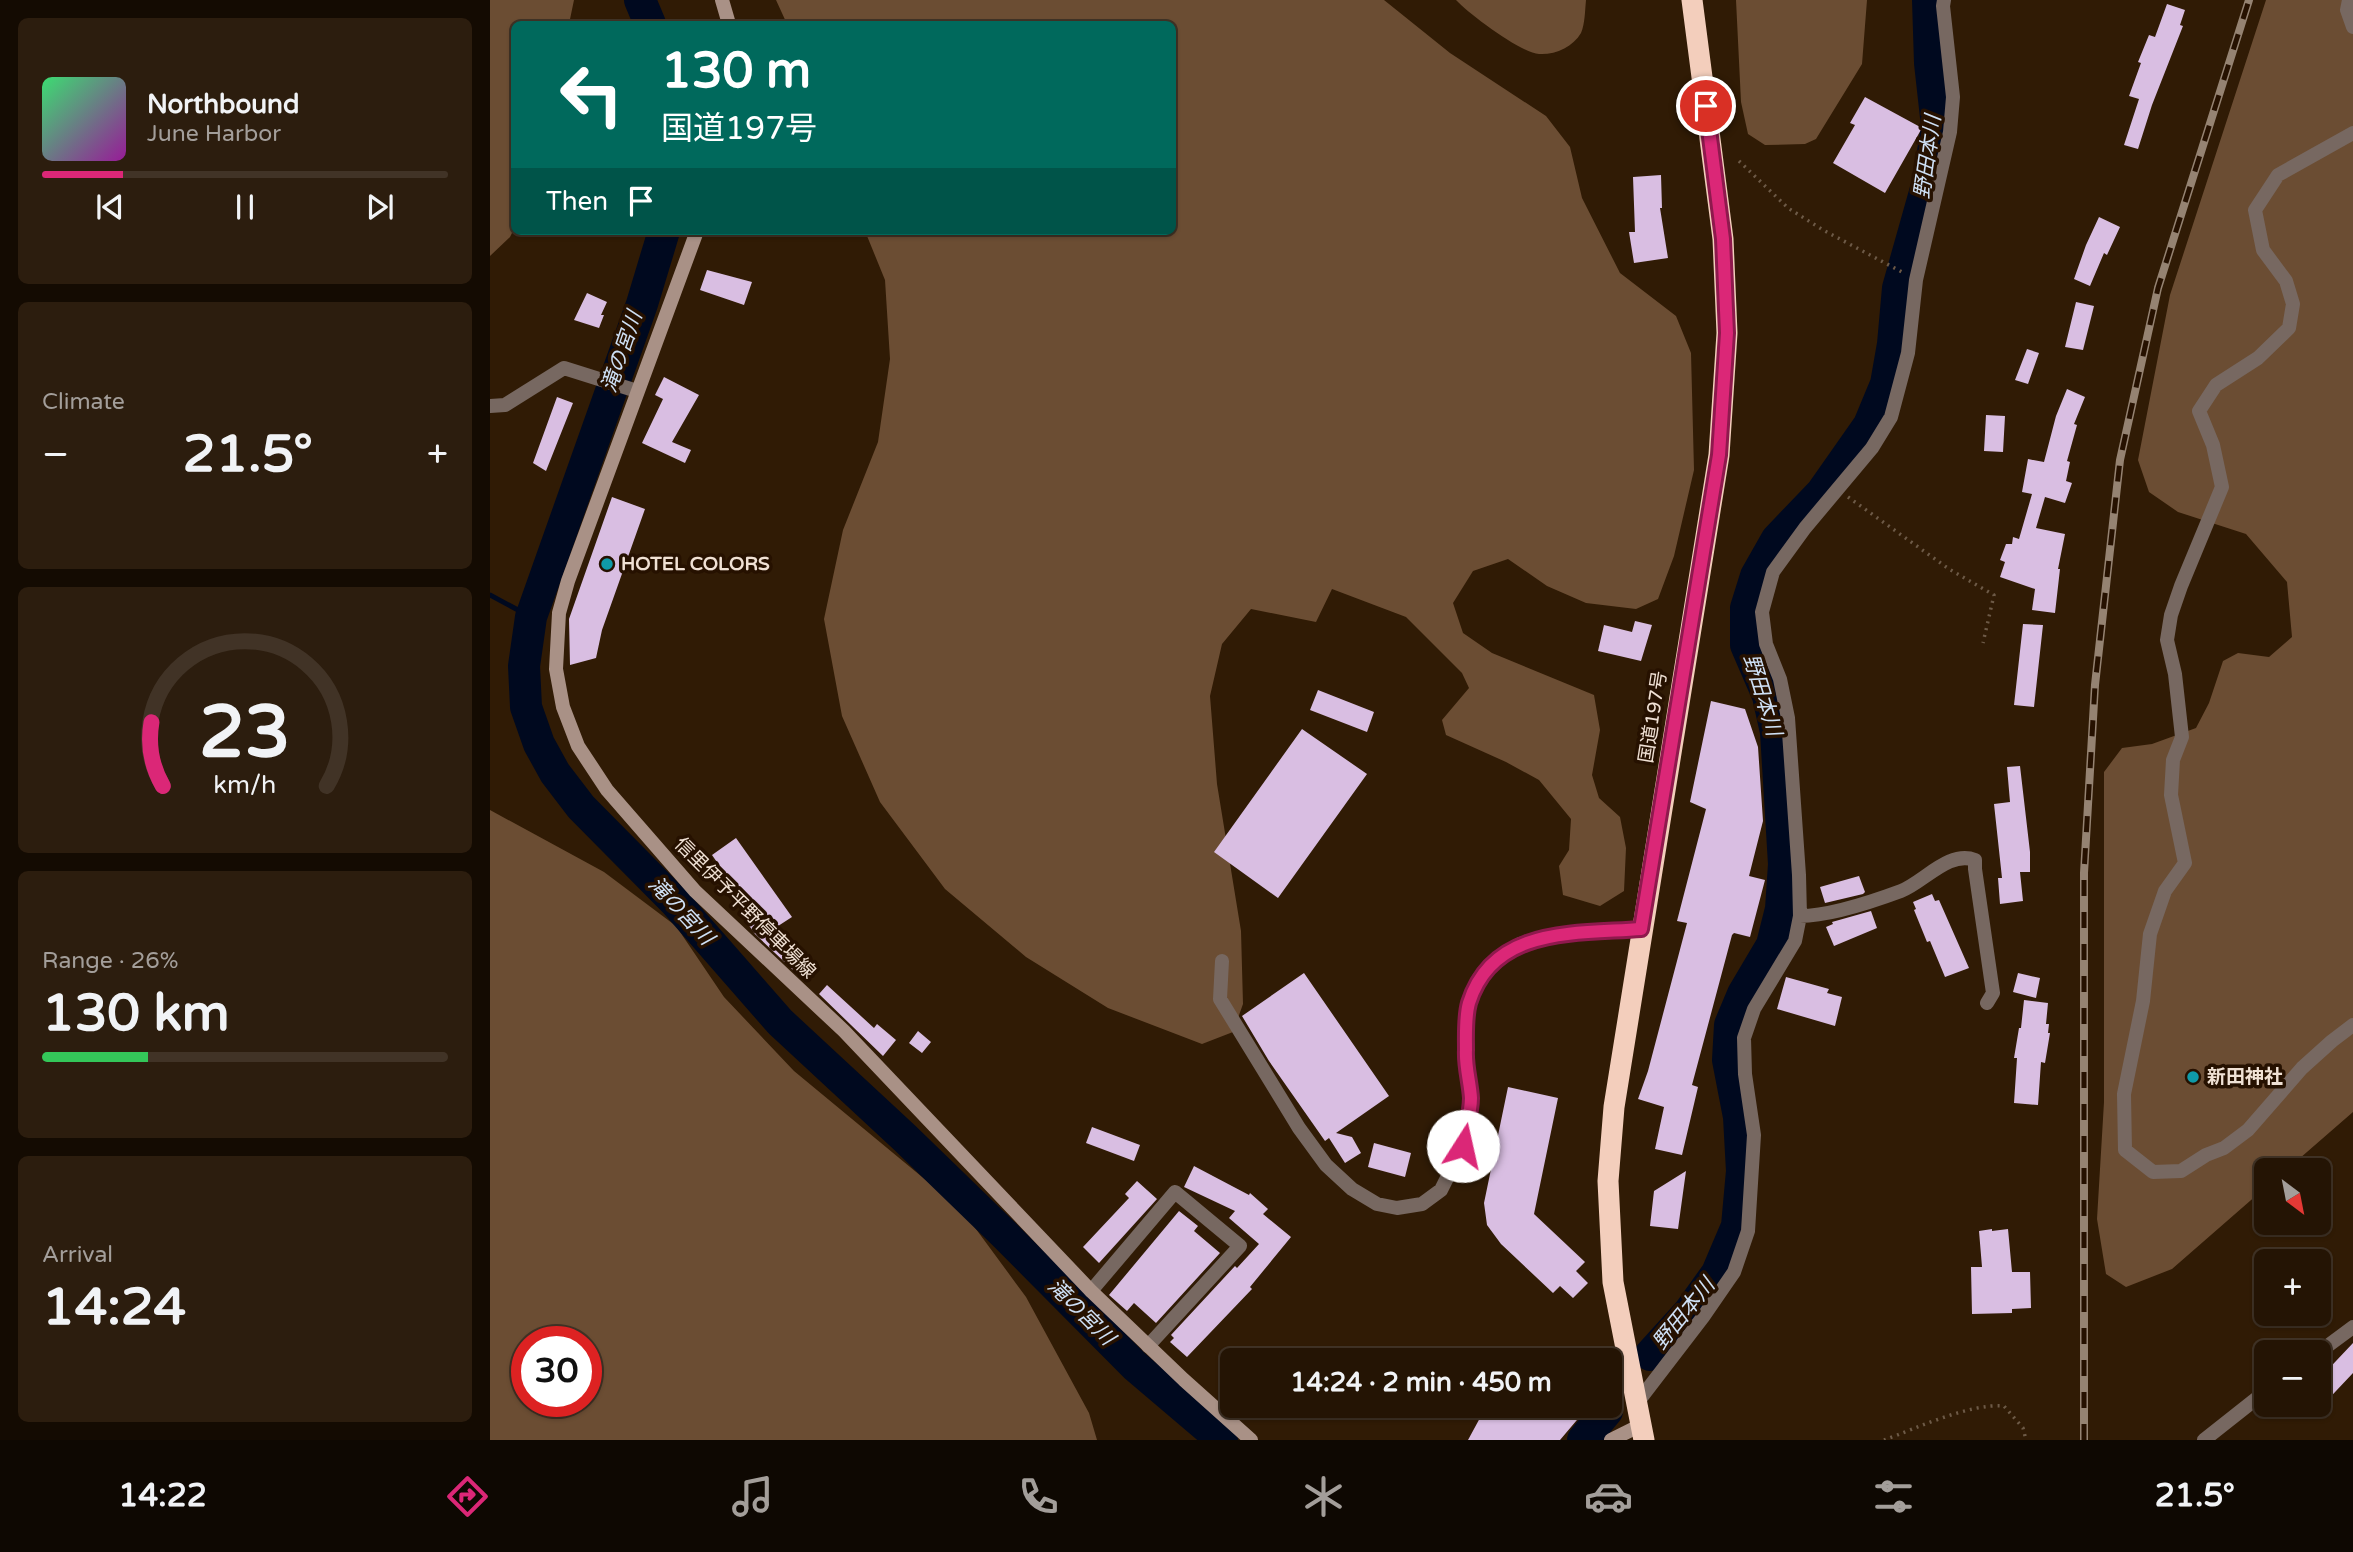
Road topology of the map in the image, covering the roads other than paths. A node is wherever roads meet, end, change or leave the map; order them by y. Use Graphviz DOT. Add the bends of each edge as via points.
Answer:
graph roads {
  1 [pos="722,0"];
  2 [pos="1692,0"];
  3 [pos="1944,0"];
  4 [pos="2349,0"];
  5 [pos="728,21"];
  6 [pos="2353,27"];
  7 [pos="2353,133"];
  8 [pos="695,235"];
  9 [pos="633,390"];
  10 [pos="490,405"];
  11 [pos="1800,916"];
  12 [pos="1641,929"];
  13 [pos="1222,961"];
  14 [pos="1987,1003"];
  15 [pos="2353,1025"];
  16 [pos="1091,1291"];
  17 [pos="2353,1326"];
  18 [pos="2331,1343"];
  19 [pos="1149,1346"];
  20 [pos="2254,1400"];
  21 [pos="1637,1403"];
  22 [pos="1642,1432"];
  23 [pos="1251,1440"];
  24 [pos="1611,1440"];
  25 [pos="2204,1440"];
  1 -- 5 [label="main road"];
  2 -- 12 [label="highway, 国道197号" via="1723,239 1727,333 1719,455"];
  3 -- 11 [label="street" via="1953,97 1950,132 1916,279 1908,353 1891,417 1872,448 1773,572 1762,612 1766,644 1788,718"];
  4 -- 6 [label="street"];
  7 -- 15 [label="street" via="2278,175 2255,210 2263,250 2286,281 2293,304 2289,328 2258,358 2216,385 2199,411 2213,445 2222,487 2181,586 2167,640 2182,737 2173,760 2171,795 2185,863 2165,891 2150,934 2143,1001 2123,1094 2125,1150 2153,1172 2181,1171 2224,1148 2248,1130 2302,1068"];
  8 -- 9 [label="main road, 信里伊予平野停車場線"];
  9 -- 10 [label="street" via="564,368 505,405"];
  9 -- 16 [label="main road, 信里伊予平野停車場線" via="559,613 556,669 563,707 578,746 607,790 695,891 844,1031"];
  11 -- 14 [label="street" via="1816,916 1905,890 1952,860 1971,858 1975,860 1993,993"];
  11 -- 21 [label="street" via="1795,941 1754,1009 1744,1038 1754,1135 1748,1231 1734,1272"];
  12 -- 13 [label="street" via="1547,936 1520,944 1497,958 1479,978 1468,1005 1465,1054 1471,1100 1463,1146 1441,1190 1422,1204 1397,1209 1377,1204 1352,1189 1326,1165 1299,1128 1220,999"];
  12 -- 21 [label="highway, 国道197号" via="1614,1107 1608,1181 1613,1282"];
  16 -- 19 [label="main road, 信里伊予平野停車場線"];
  16 -- 19 [label="street" via="1175,1192 1240,1246"];
  17 -- 18 [label="street"];
  19 -- 23 [label="main road, 信里伊予平野停車場線"];
  20 -- 25 [label="street"];
  21 -- 22 [label="highway, 国道197号"];
  22 -- 24 [label="main road"];
}
